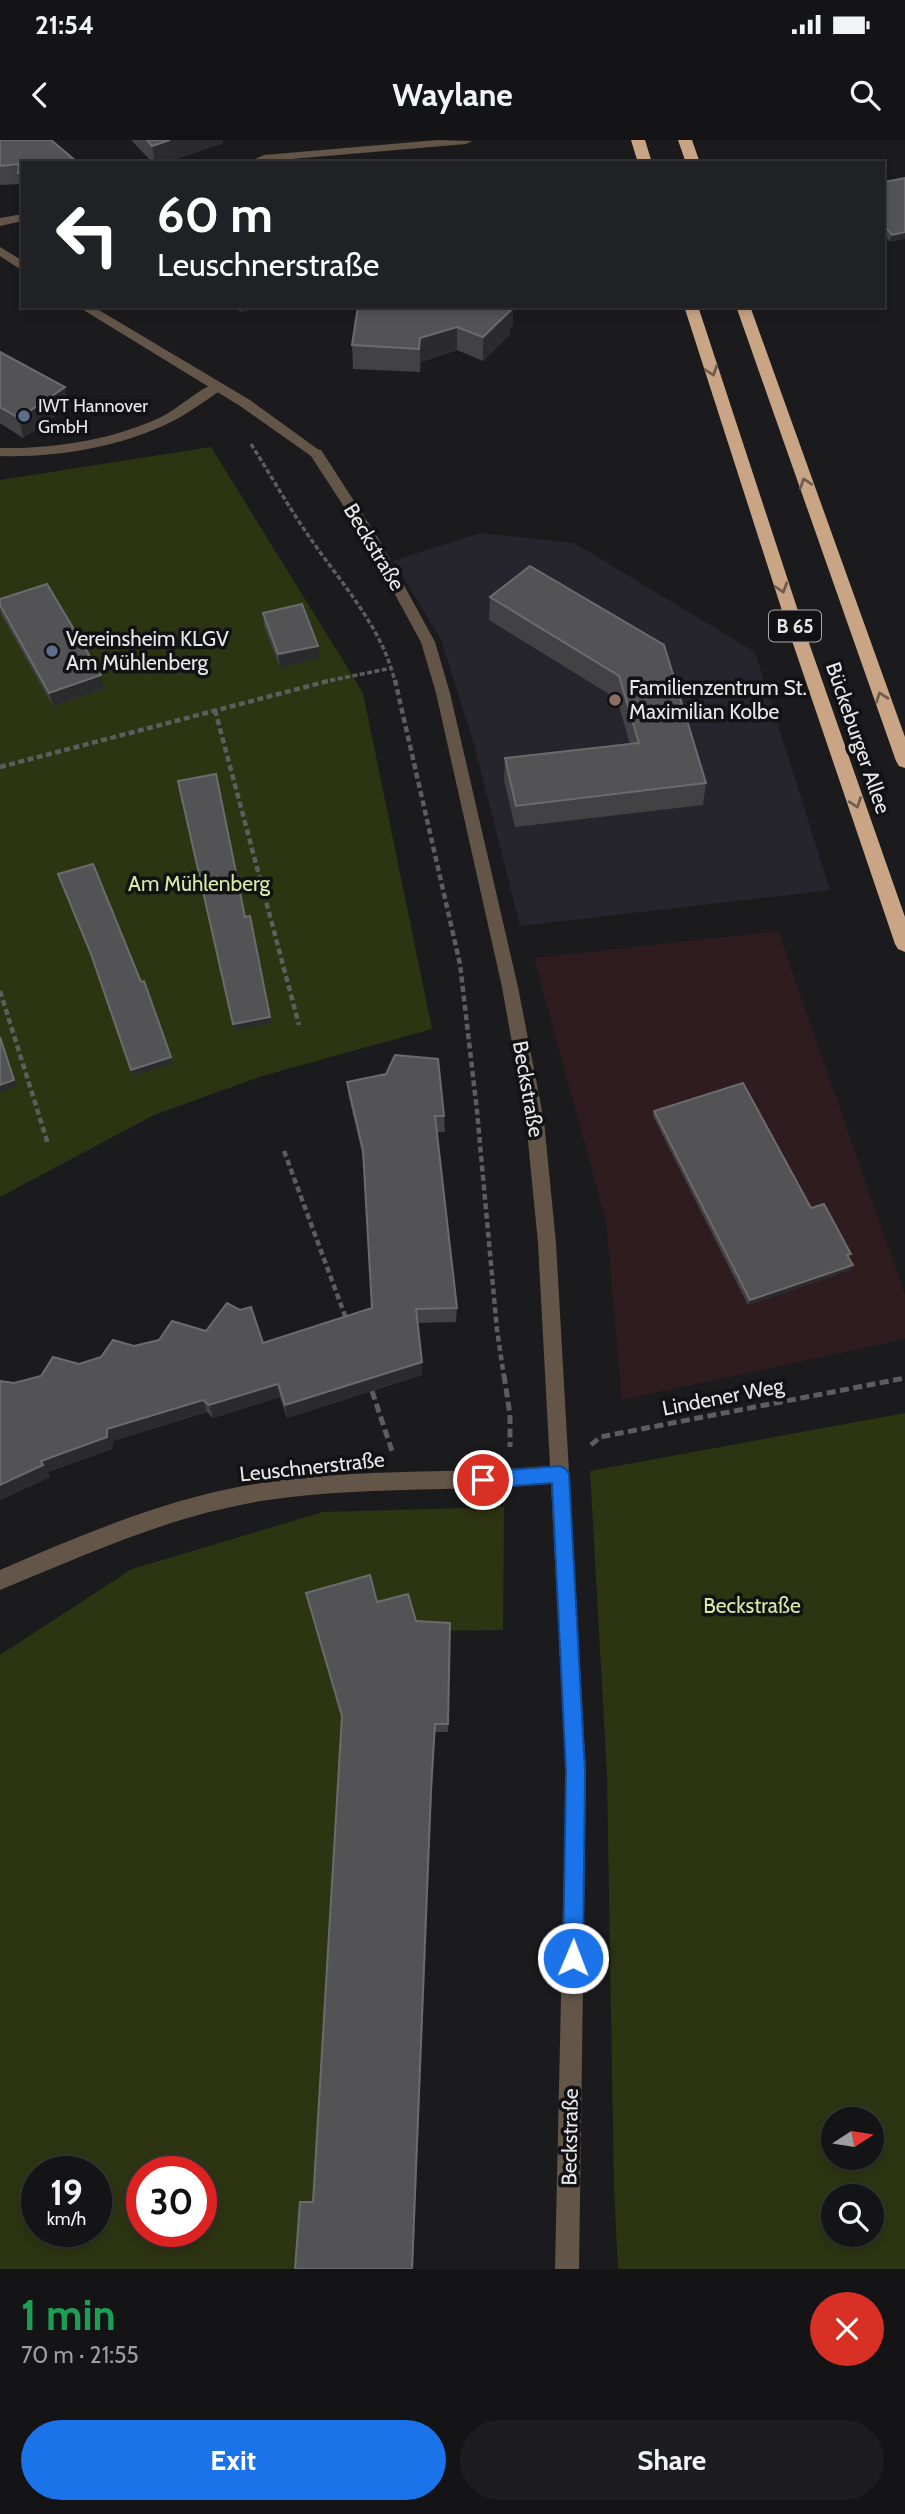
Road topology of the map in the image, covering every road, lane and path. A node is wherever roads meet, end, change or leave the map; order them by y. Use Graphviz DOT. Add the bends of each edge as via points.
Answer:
graph roads {
  1 [pos="638,140"];
  2 [pos="685,140"];
  3 [pos="466,141"];
  4 [pos="256,161"];
  5 [pos="644,161"];
  6 [pos="692,161"];
  7 [pos="21,218"];
  8 [pos="0,222"];
  9 [pos="0,251"];
  10 [pos="21,266"];
  11 [pos="86,308"];
  12 [pos="692,308"];
  13 [pos="744,308"];
  14 [pos="217,387"];
  15 [pos="245,403"];
  16 [pos="0,452"];
  17 [pos="392,668"];
  18 [pos="215,710"];
  19 [pos="905,761"];
  20 [pos="0,767"];
  21 [pos="905,944"];
  22 [pos="0,991"];
  23 [pos="299,1025"];
  24 [pos="48,1144"];
  25 [pos="284,1151"];
  26 [pos="349,1329"];
  27 [pos="905,1378"];
  28 [pos="372,1391"];
  29 [pos="560,1474"];
  30 [pos="510,1480"];
  31 [pos="403,1481"];
  32 [pos="0,1580"];
  33 [pos="567,2269"];
  1 -- 5 [label="highway"];
  2 -- 6 [label="highway"];
  3 -- 4 [label="street"];
  7 -- 8 [label="street"];
  9 -- 10 [label="street"];
  11 -- 14 [label="street"];
  12 -- 21 [label="highway, Bückeburger Allee / B 65, one-way"];
  19 -- 13 [label="highway, Bückeburger Allee / B 65, one-way"];
  14 -- 15 [label="street"];
  14 -- 16 [label="street" via="162,422 29,453"];
  15 -- 17 [label="path" via="251,447 363,611"];
  15 -- 29 [label="street, Beckstraße" via="316,453 371,538 428,642 510,987 535,1121"];
  17 -- 18 [label="path"];
  17 -- 30 [label="path" via="460,964 497,1330 510,1415"];
  18 -- 20 [label="path"];
  18 -- 23 [label="path"];
  22 -- 24 [label="path"];
  25 -- 26 [label="path"];
  27 -- 29 [label="path, Lindener Weg" via="600,1437"];
  28 -- 31 [label="path"];
  29 -- 30 [label="street, Leuschnerstraße"];
  29 -- 33 [label="street, Beckstraße" via="576,1772"];
  30 -- 31 [label="street, Leuschnerstraße"];
  31 -- 32 [label="street, Leuschnerstraße" via="267,1491 181,1509 91,1540"];
}
